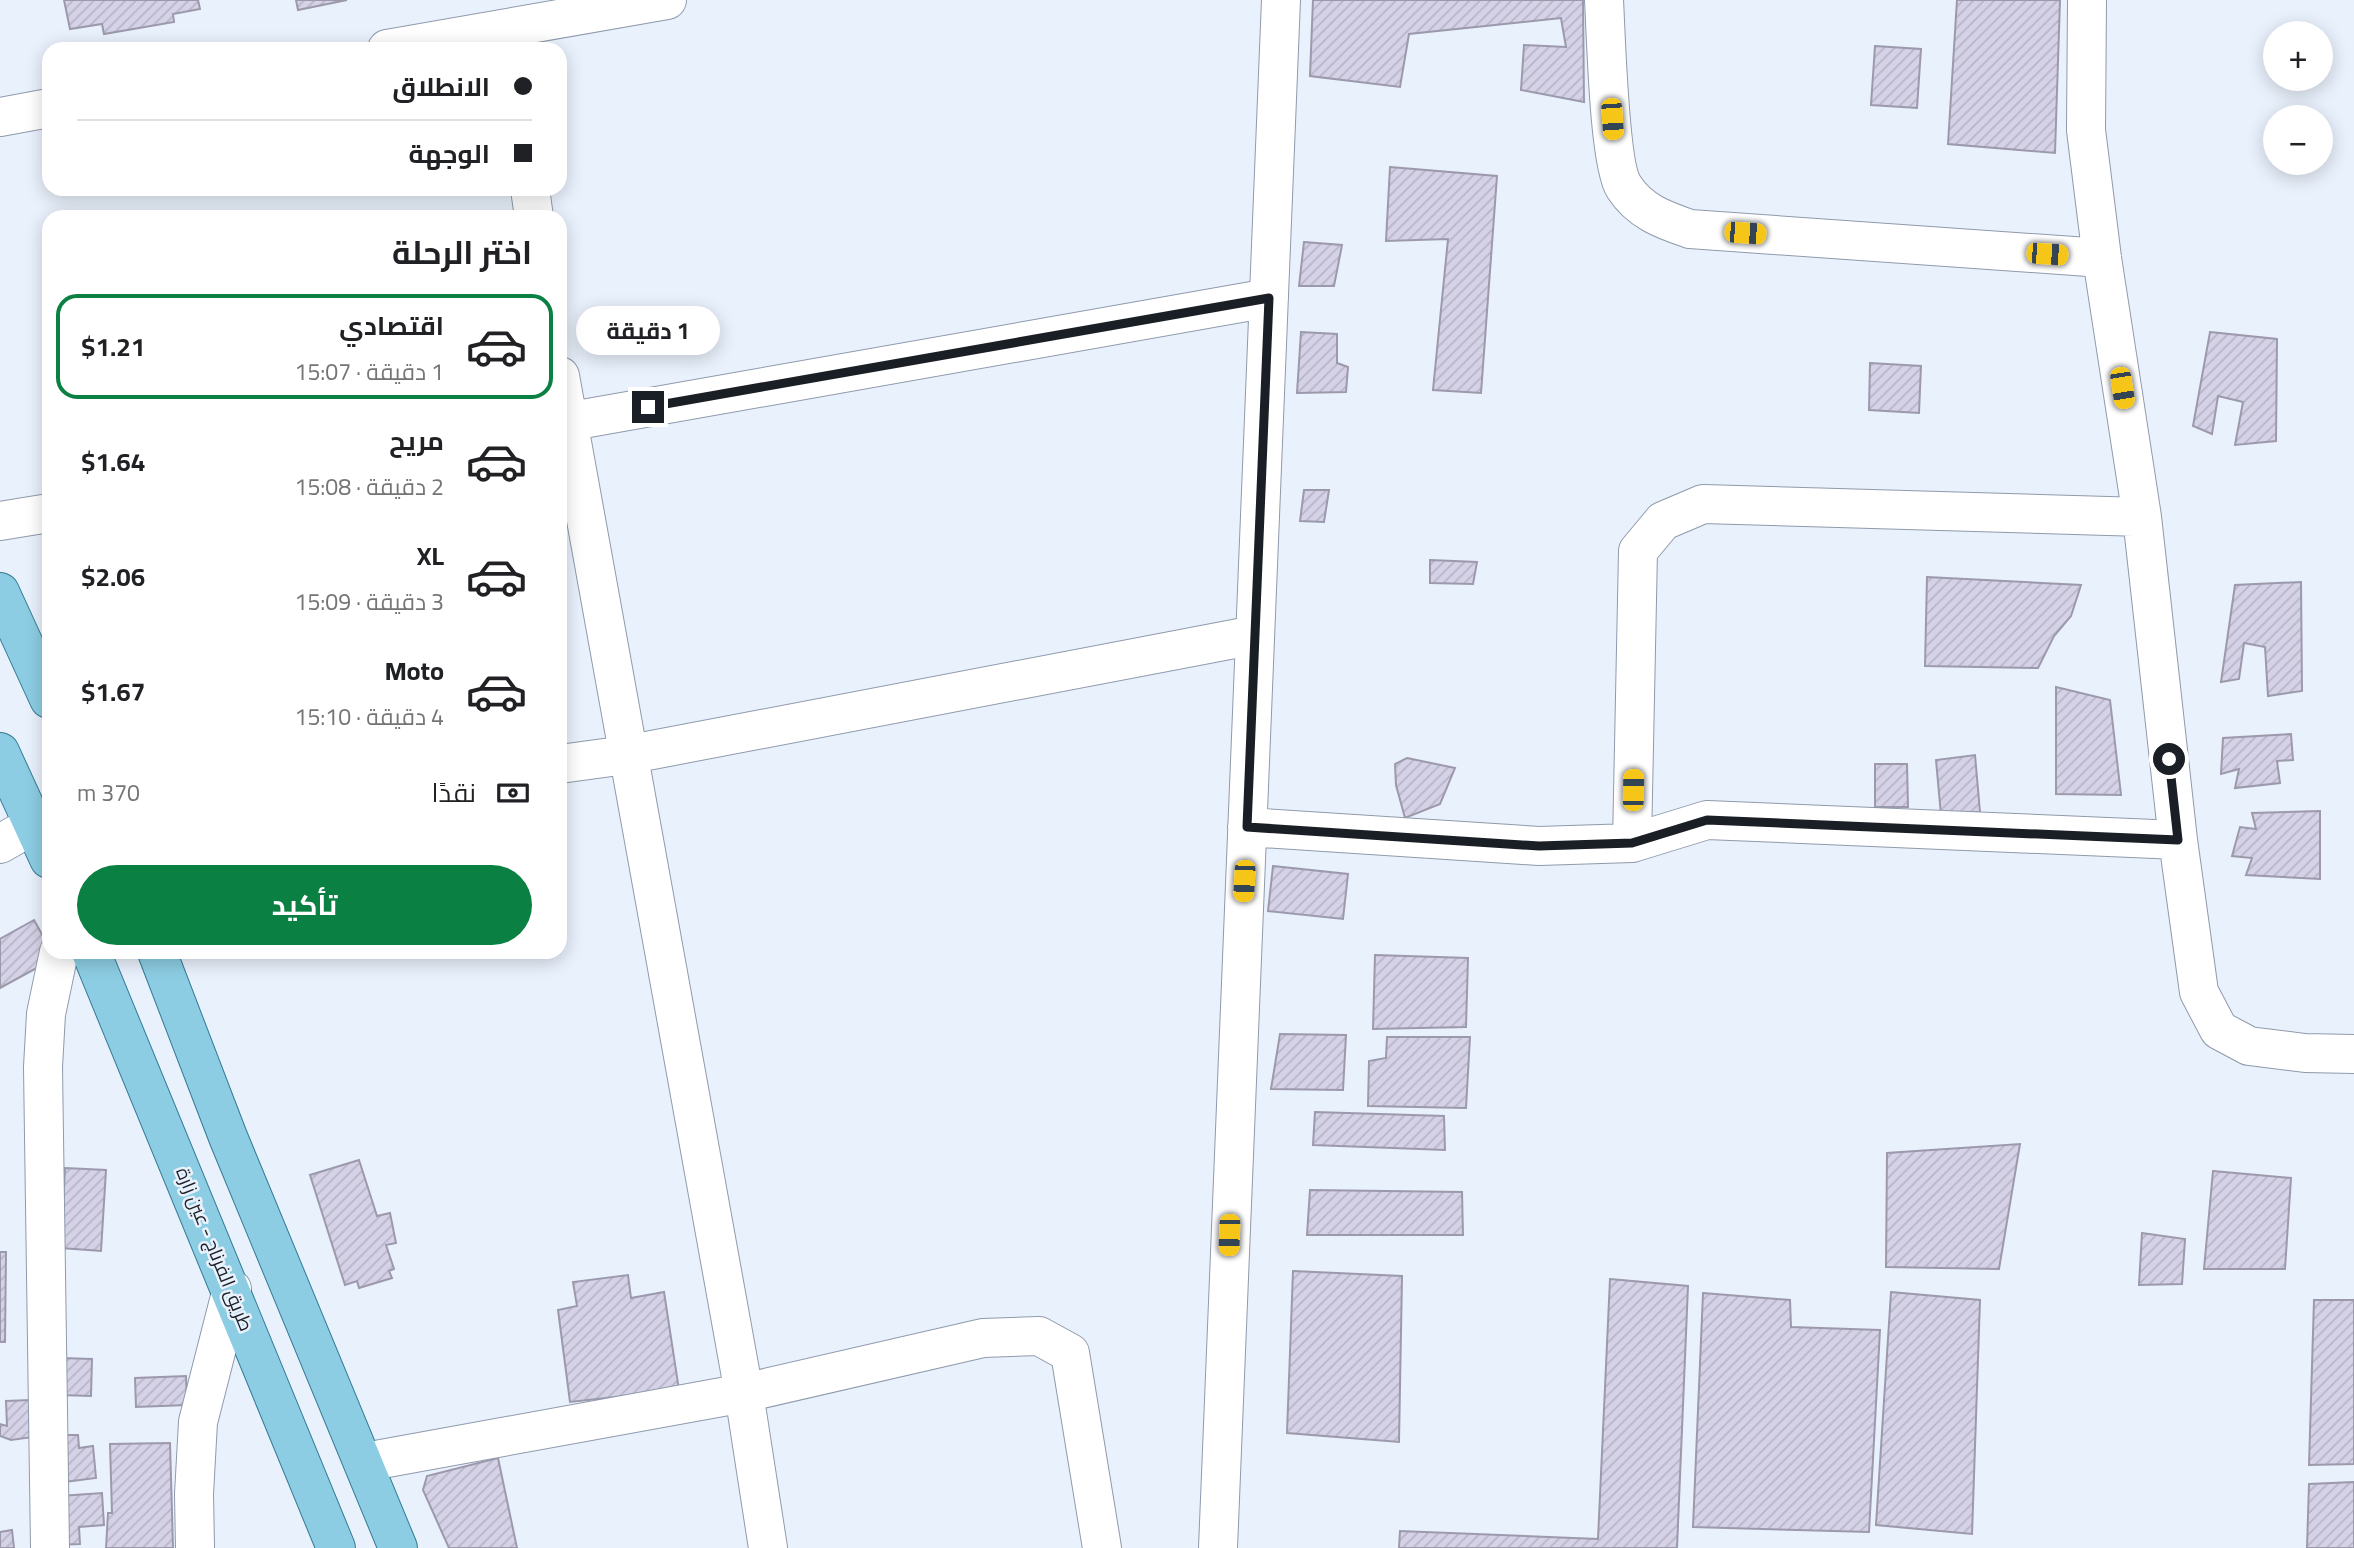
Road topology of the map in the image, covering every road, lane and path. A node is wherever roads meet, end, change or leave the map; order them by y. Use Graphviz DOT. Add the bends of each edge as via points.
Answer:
graph roads {
  1 [pos="667,0"];
  2 [pos="1281,0"];
  3 [pos="1604,0"];
  4 [pos="2087,0"];
  5 [pos="505,39"];
  6 [pos="470,42"];
  7 [pos="42,109"];
  8 [pos="0,117"];
  9 [pos="2102,258"];
  10 [pos="1269,298"];
  11 [pos="567,421"];
  12 [pos="567,438"];
  13 [pos="42,514"];
  14 [pos="2142,517"];
  15 [pos="0,521"];
  16 [pos="0,592"];
  17 [pos="1255,635"];
  18 [pos="42,684"];
  19 [pos="0,752"];
  20 [pos="626,755"];
  21 [pos="567,763"];
  22 [pos="33,825"];
  23 [pos="1247,827"];
  24 [pos="2178,840"];
  25 [pos="1632,843"];
  26 [pos="0,844"];
  27 [pos="42,844"];
  28 [pos="58,959"];
  29 [pos="94,959"];
  30 [pos="160,959"];
  31 [pos="2354,1054"];
  32 [pos="232,1289"];
  33 [pos="744,1393"];
  34 [pos="365,1462"];
  35 [pos="50,1548"];
  36 [pos="195,1548"];
  37 [pos="336,1548"];
  38 [pos="398,1548"];
  39 [pos="768,1548"];
  40 [pos="1102,1548"];
  41 [pos="1218,1548"];
  1 -- 5 [label="street"];
  2 -- 10 [label="street"];
  3 -- 9 [label="street" via="1614,143 1622,186 1650,215 1690,229"];
  4 -- 9 [label="street" via="2086,130"];
  5 -- 6 [label="street"];
  7 -- 8 [label="street"];
  9 -- 14 [label="street"];
  10 -- 11 [label="street"];
  10 -- 17 [label="street"];
  12 -- 20 [label="street"];
  13 -- 15 [label="street"];
  14 -- 24 [label="street"];
  14 -- 25 [label="street" via="1703,504 1663,521 1638,551"];
  16 -- 18 [label="main road"];
  17 -- 20 [label="street"];
  17 -- 23 [label="street"];
  19 -- 22 [label="main road"];
  20 -- 21 [label="street"];
  20 -- 33 [label="street"];
  22 -- 26 [label="street"];
  22 -- 27 [label="main road"];
  23 -- 25 [label="street" via="1539,846"];
  23 -- 41 [label="street"];
  24 -- 25 [label="street" via="1707,820"];
  24 -- 31 [label="street" via="2199,992 2220,1030 2249,1046"];
  28 -- 35 [label="street" via="46,1014 43,1067"];
  29 -- 32 [label="main road, طريق الفرناج - عين زارة"];
  30 -- 34 [label="main road" via="228,1137"];
  32 -- 36 [label="street" via="198,1422"];
  32 -- 37 [label="main road, طريق الفرناج - عين زارة"];
  33 -- 34 [label="street"];
  33 -- 39 [label="street"];
  33 -- 40 [label="street" via="983,1338 1039,1336 1070,1353"];
  34 -- 38 [label="main road"];
}
